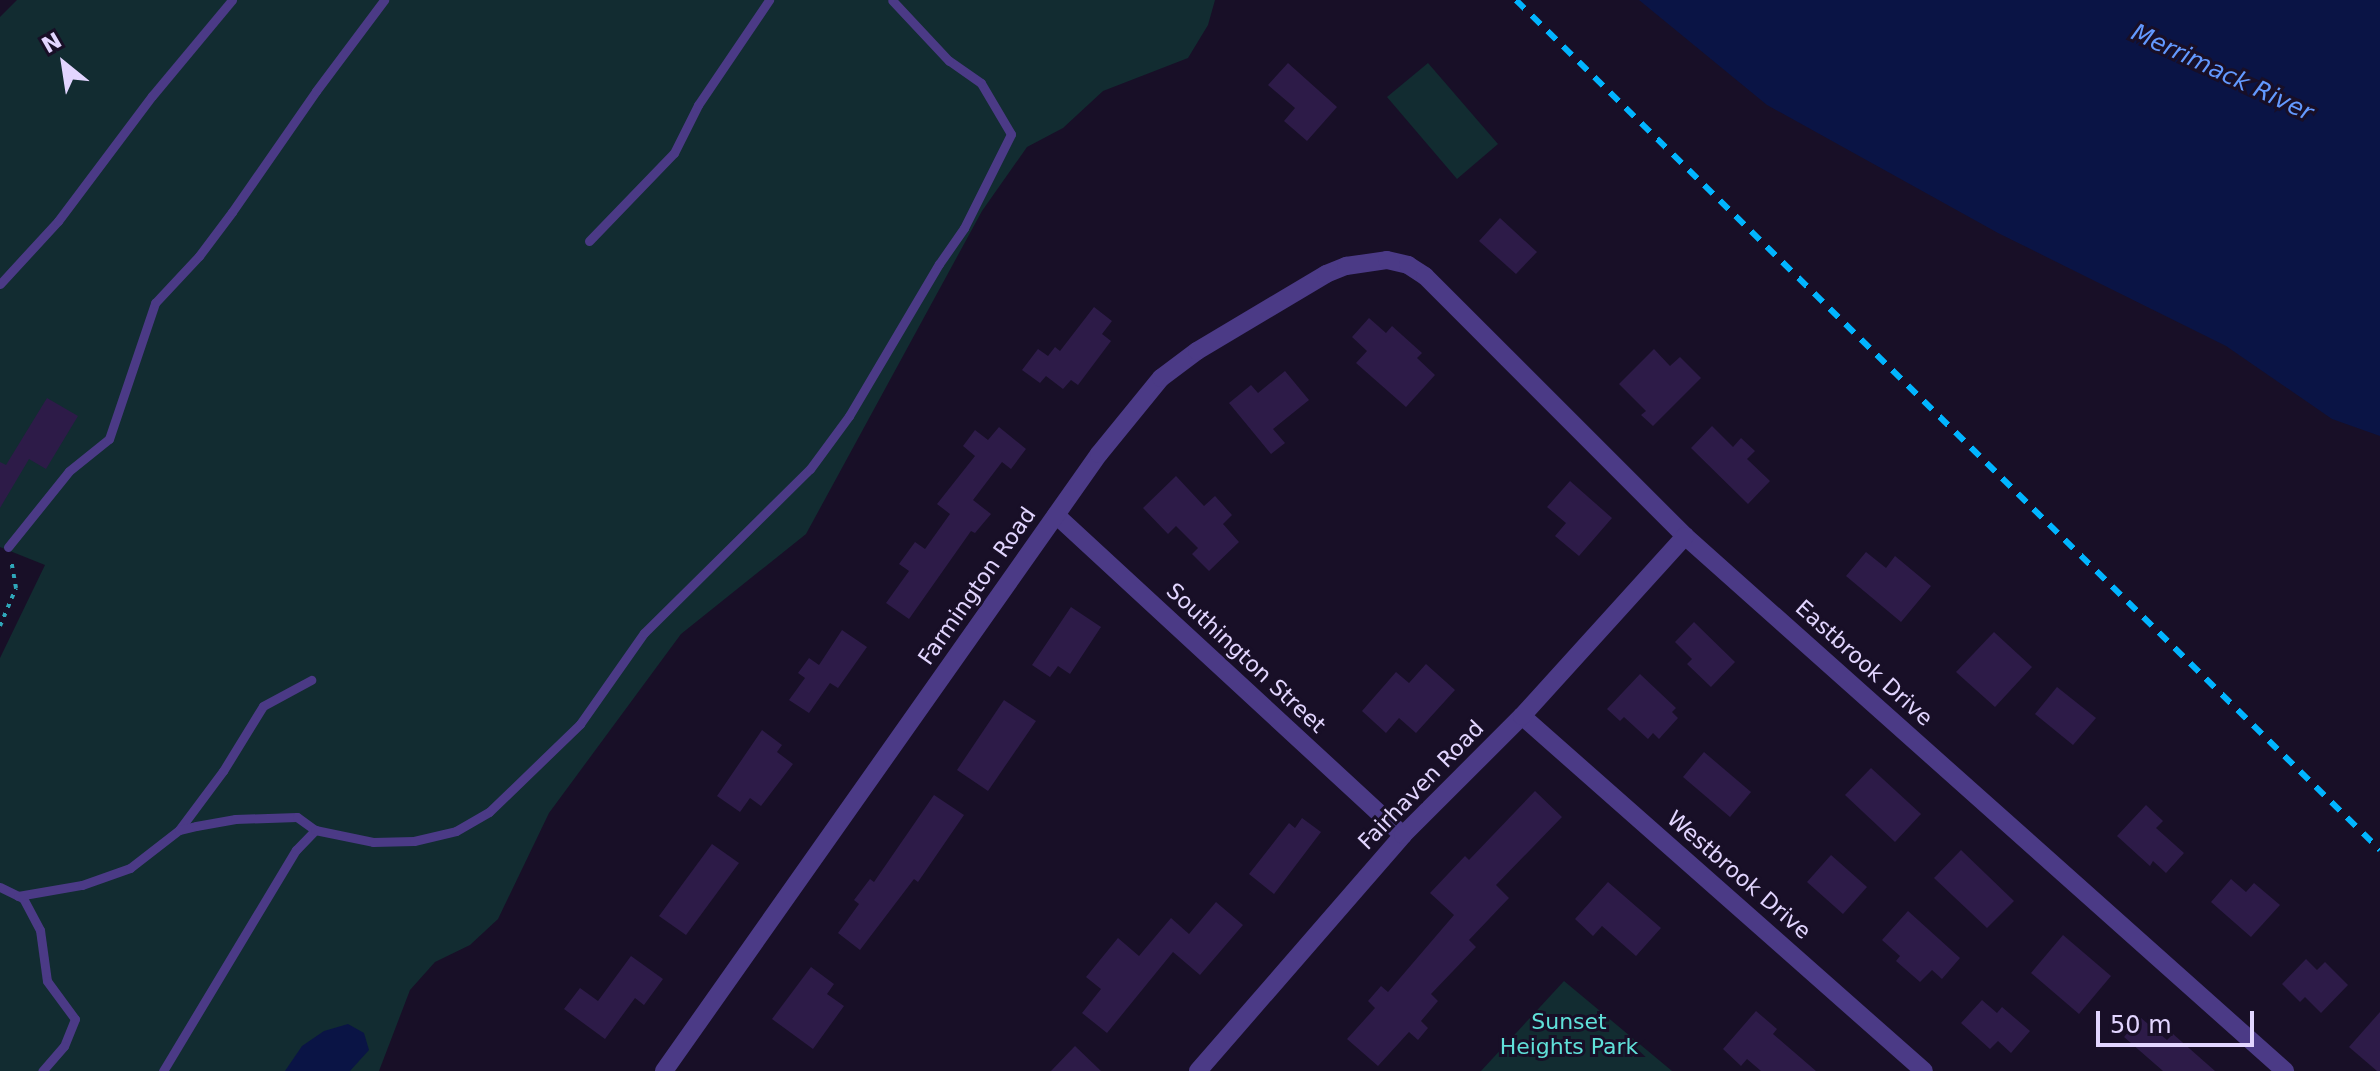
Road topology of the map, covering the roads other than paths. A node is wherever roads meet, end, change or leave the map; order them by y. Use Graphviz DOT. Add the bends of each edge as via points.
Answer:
graph roads {
  1 [pos="232,0"];
  2 [pos="384,0"];
  3 [pos="769,0"];
  4 [pos="892,0"];
  5 [pos="589,241"];
  6 [pos="1425,276"];
  7 [pos="0,284"];
  8 [pos="1056,515"];
  9 [pos="1685,536"];
  10 [pos="8,547"];
  11 [pos="311,680"];
  12 [pos="1522,716"];
  13 [pos="179,830"];
  14 [pos="315,830"];
  15 [pos="1403,835"];
  16 [pos="0,887"];
  17 [pos="18,896"];
  18 [pos="42,1071"];
  19 [pos="163,1071"];
  20 [pos="664,1071"];
  21 [pos="1198,1071"];
  22 [pos="1924,1071"];
  23 [pos="2285,1071"];
  1 -- 7 [label="lane" via="58,221"];
  2 -- 10 [label="lane" via="199,256 155,303 109,439 69,471"];
  3 -- 5 [label="lane" via="698,105 674,153"];
  4 -- 14 [label="lane" via="927,40 981,83 1011,134 964,228 849,416 810,469 644,633 580,724 489,812 456,831 414,841 373,842"];
  6 -- 8 [label="street, Farmington Road" via="1387,260 1346,266 1177,364 1099,454"];
  6 -- 9 [label="street, Eastbrook Drive"];
  8 -- 15 [label="street, Southington Street"];
  8 -- 20 [label="street, Farmington Road"];
  9 -- 12 [label="street, Fairhaven Road"];
  9 -- 23 [label="street, Eastbrook Drive"];
  11 -- 13 [label="lane" via="263,706"];
  12 -- 15 [label="street, Fairhaven Road"];
  12 -- 22 [label="street, Westbrook Drive"];
  13 -- 14 [label="lane" via="235,819 297,817"];
  13 -- 17 [label="lane" via="130,868 82,885"];
  14 -- 19 [label="lane" via="279,876"];
  15 -- 21 [label="street, Fairhaven Road"];
  16 -- 17 [label="lane"];
  17 -- 18 [label="lane" via="40,930 47,981 75,1019 64,1046"];
}
